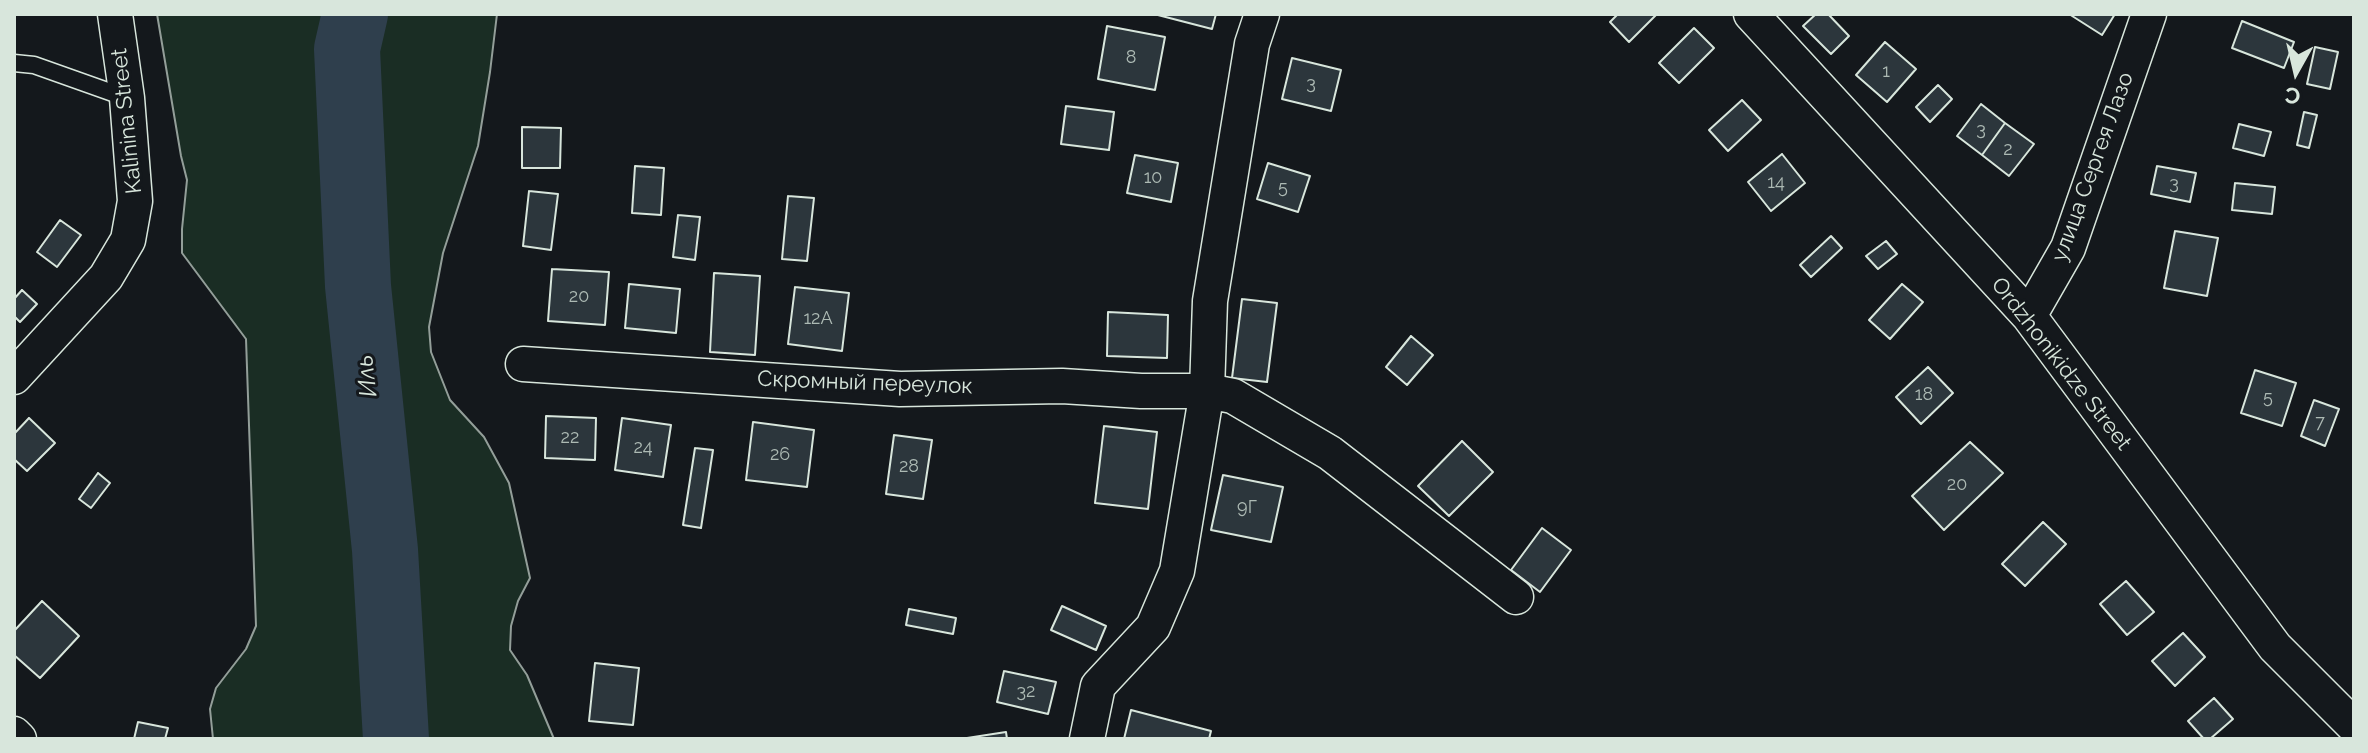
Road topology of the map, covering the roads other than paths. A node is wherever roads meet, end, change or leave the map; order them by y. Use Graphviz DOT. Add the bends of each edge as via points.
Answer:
graph roads {
  1 [pos="115,14"];
  2 [pos="1262,14"];
  3 [pos="1751,14"];
  4 [pos="2149,14"];
  5 [pos="14,63"];
  6 [pos="127,98"];
  7 [pos="2029,316"];
  8 [pos="523,364"];
  9 [pos="14,377"];
  10 [pos="1207,391"];
  11 [pos="1516,597"];
  12 [pos="2354,726"];
  13 [pos="14,734"];
  14 [pos="19,739"];
  15 [pos="1087,739"];
  1 -- 6 [label="street, Kalinina Street"];
  2 -- 10 [label="street" via="1252,44 1210,301"];
  3 -- 7 [label="street, Ordzhonikidze Street"];
  4 -- 7 [label="street, улица Сергея Лазо" via="2068,248"];
  5 -- 6 [label="lane" via="34,65"];
  6 -- 9 [label="street, Kalinina Street" via="135,201 128,240 106,277"];
  7 -- 12 [label="street, Ordzhonikidze Street" via="2275,647"];
  8 -- 10 [label="street, Скромный переулок" via="900,389 1062,386"];
  10 -- 11 [label="street, Скромный переулок" via="1233,396 1330,453"];
  10 -- 15 [label="street" via="1177,571 1153,627 1098,686"];
  13 -- 14 [label="street"];
}
